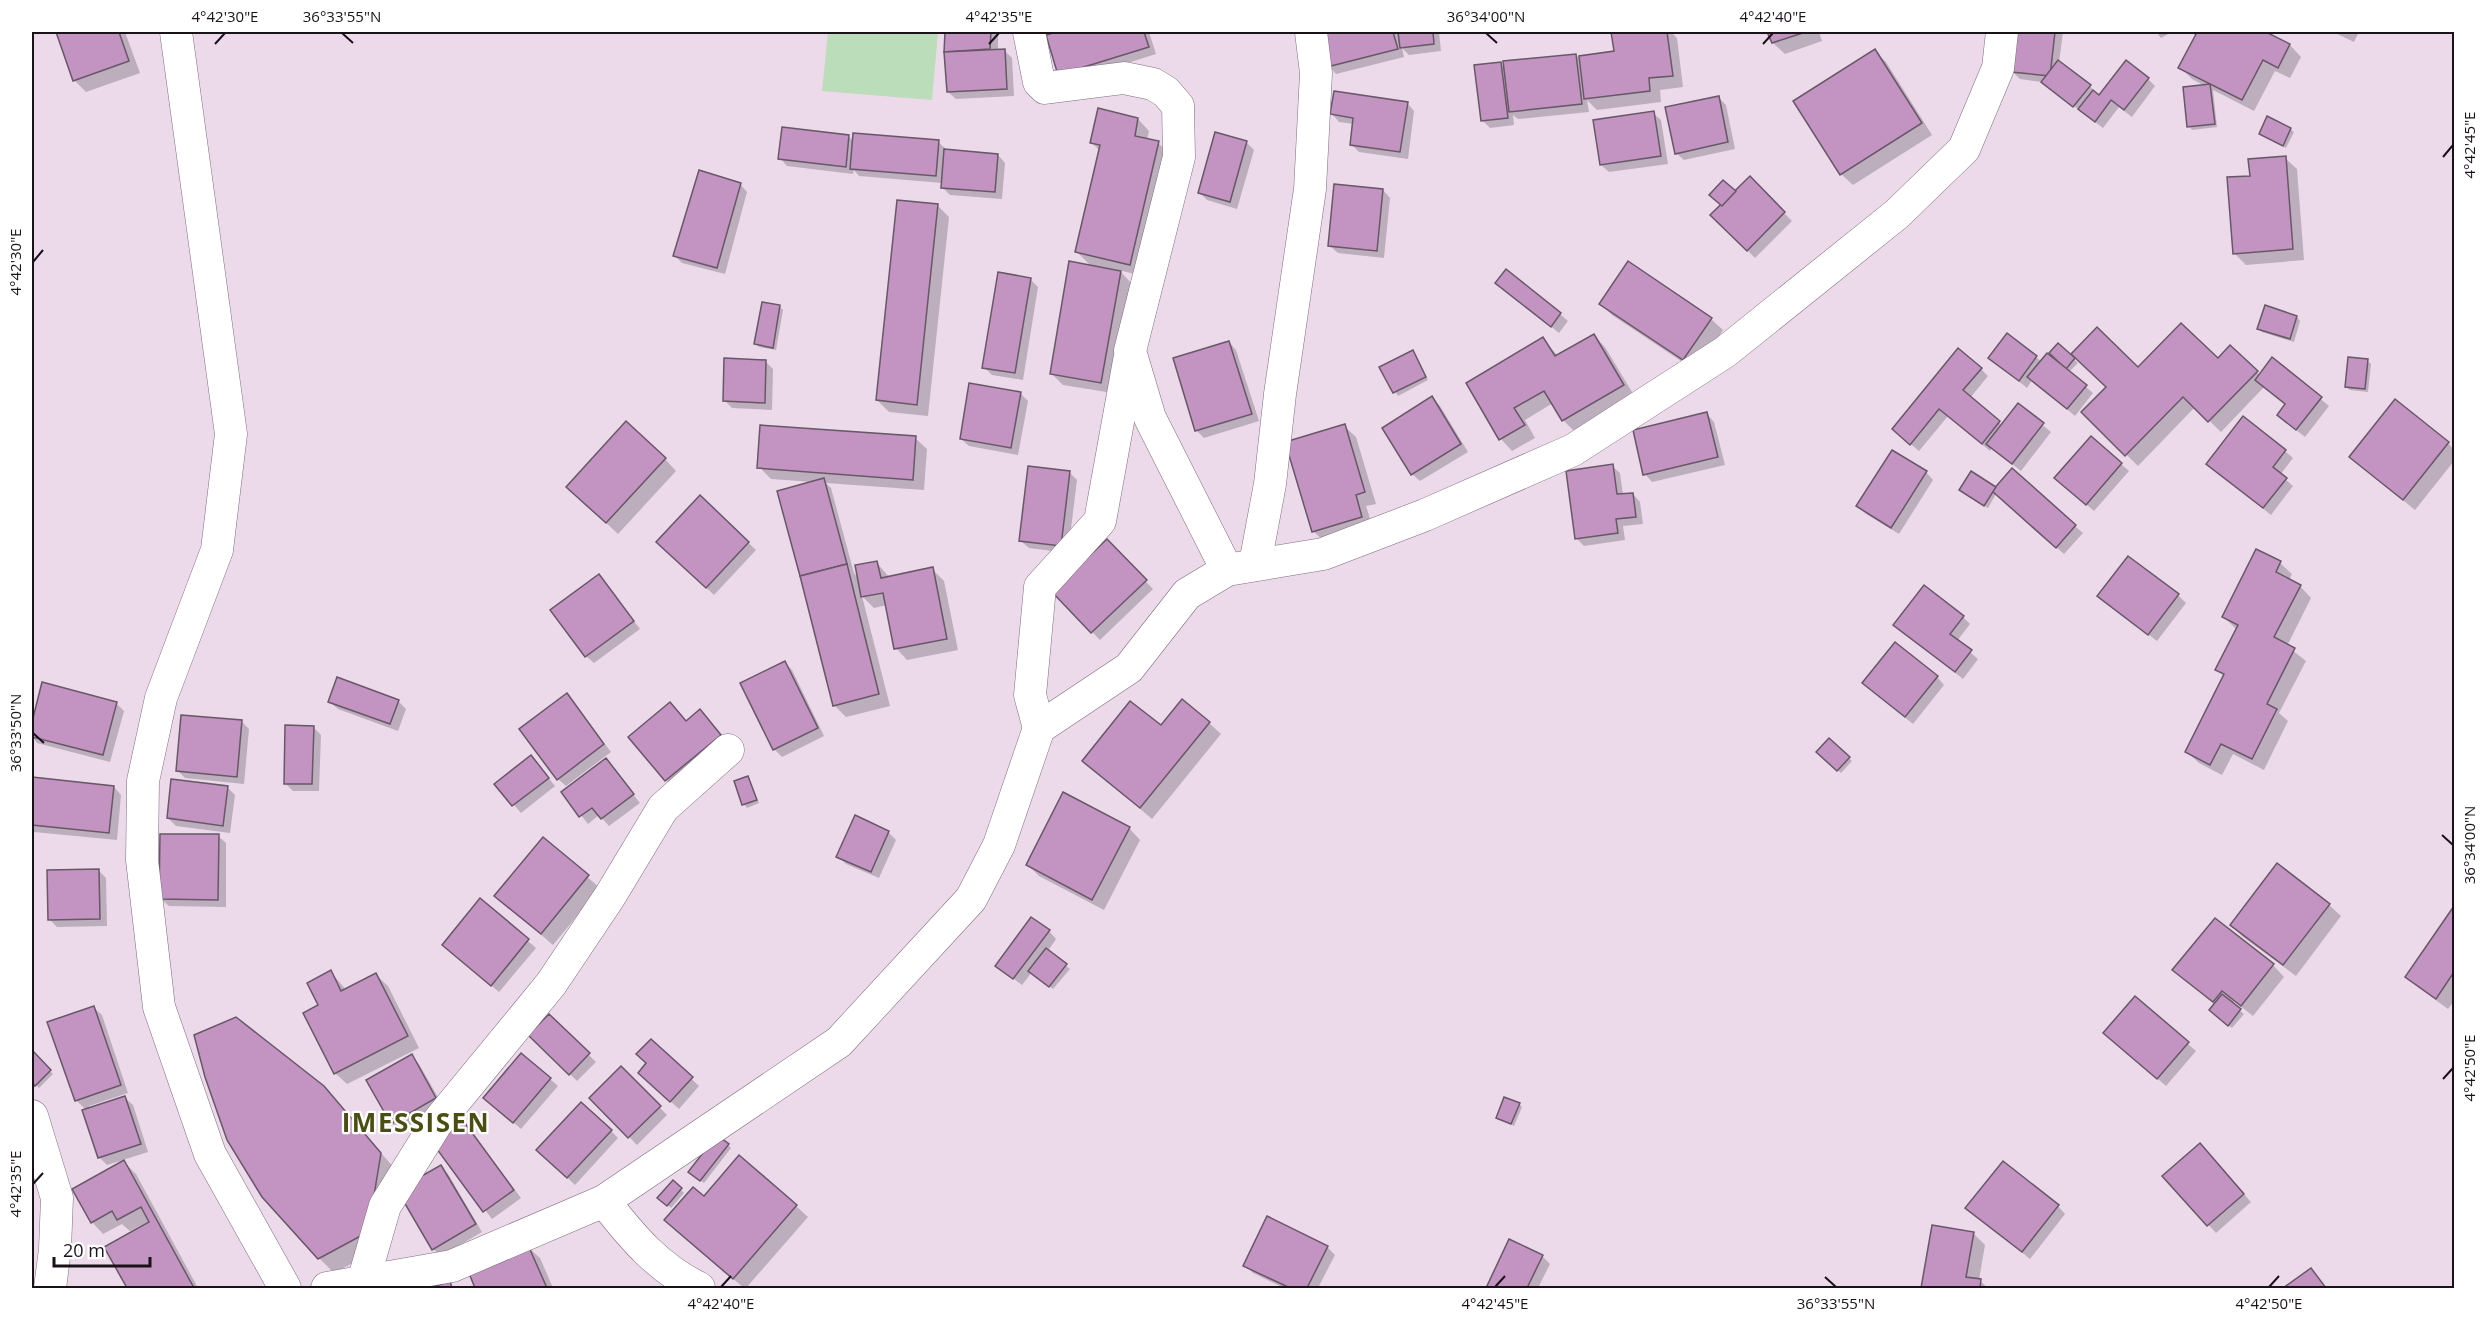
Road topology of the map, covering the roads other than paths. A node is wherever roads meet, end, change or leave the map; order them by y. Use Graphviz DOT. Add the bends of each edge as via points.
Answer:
graph roads {
  1 [pos="176,32"];
  2 [pos="1029,32"];
  3 [pos="1311,32"];
  4 [pos="2002,32"];
  5 [pos="1130,351"];
  6 [pos="1241,567"];
  7 [pos="1039,728"];
  8 [pos="728,750"];
  9 [pos="32,1116"];
  10 [pos="604,1201"];
  11 [pos="363,1282"];
  12 [pos="50,1288"];
  13 [pos="285,1288"];
  14 [pos="327,1288"];
  15 [pos="699,1288"];
  1 -- 13 [label="street" via="231,434 217,550 160,698 143,781 142,860 159,1007 210,1154"];
  2 -- 5 [label="street" via="1039,82 1045,88 1124,78 1153,84 1178,106 1179,157"];
  3 -- 6 [label="street" via="1316,73 1310,189 1270,484"];
  4 -- 6 [label="street" via="1998,68 1964,149 1897,214 1725,352 1573,450 1425,515 1323,554"];
  5 -- 6 [label="street" via="1150,418"];
  5 -- 7 [label="street" via="1100,521 1040,587 1030,695"];
  6 -- 7 [label="street" via="1187,594 1129,668"];
  7 -- 10 [label="street" via="999,845 971,899 956,916 839,1042"];
  8 -- 11 [label="street" via="663,808 551,984 436,1124 385,1206"];
  9 -- 12 [label="street" via="57,1198"];
  10 -- 11 [label="street" via="452,1266"];
  10 -- 15 [label="street" via="637,1244 676,1277"];
  11 -- 14 [label="street"];
}
